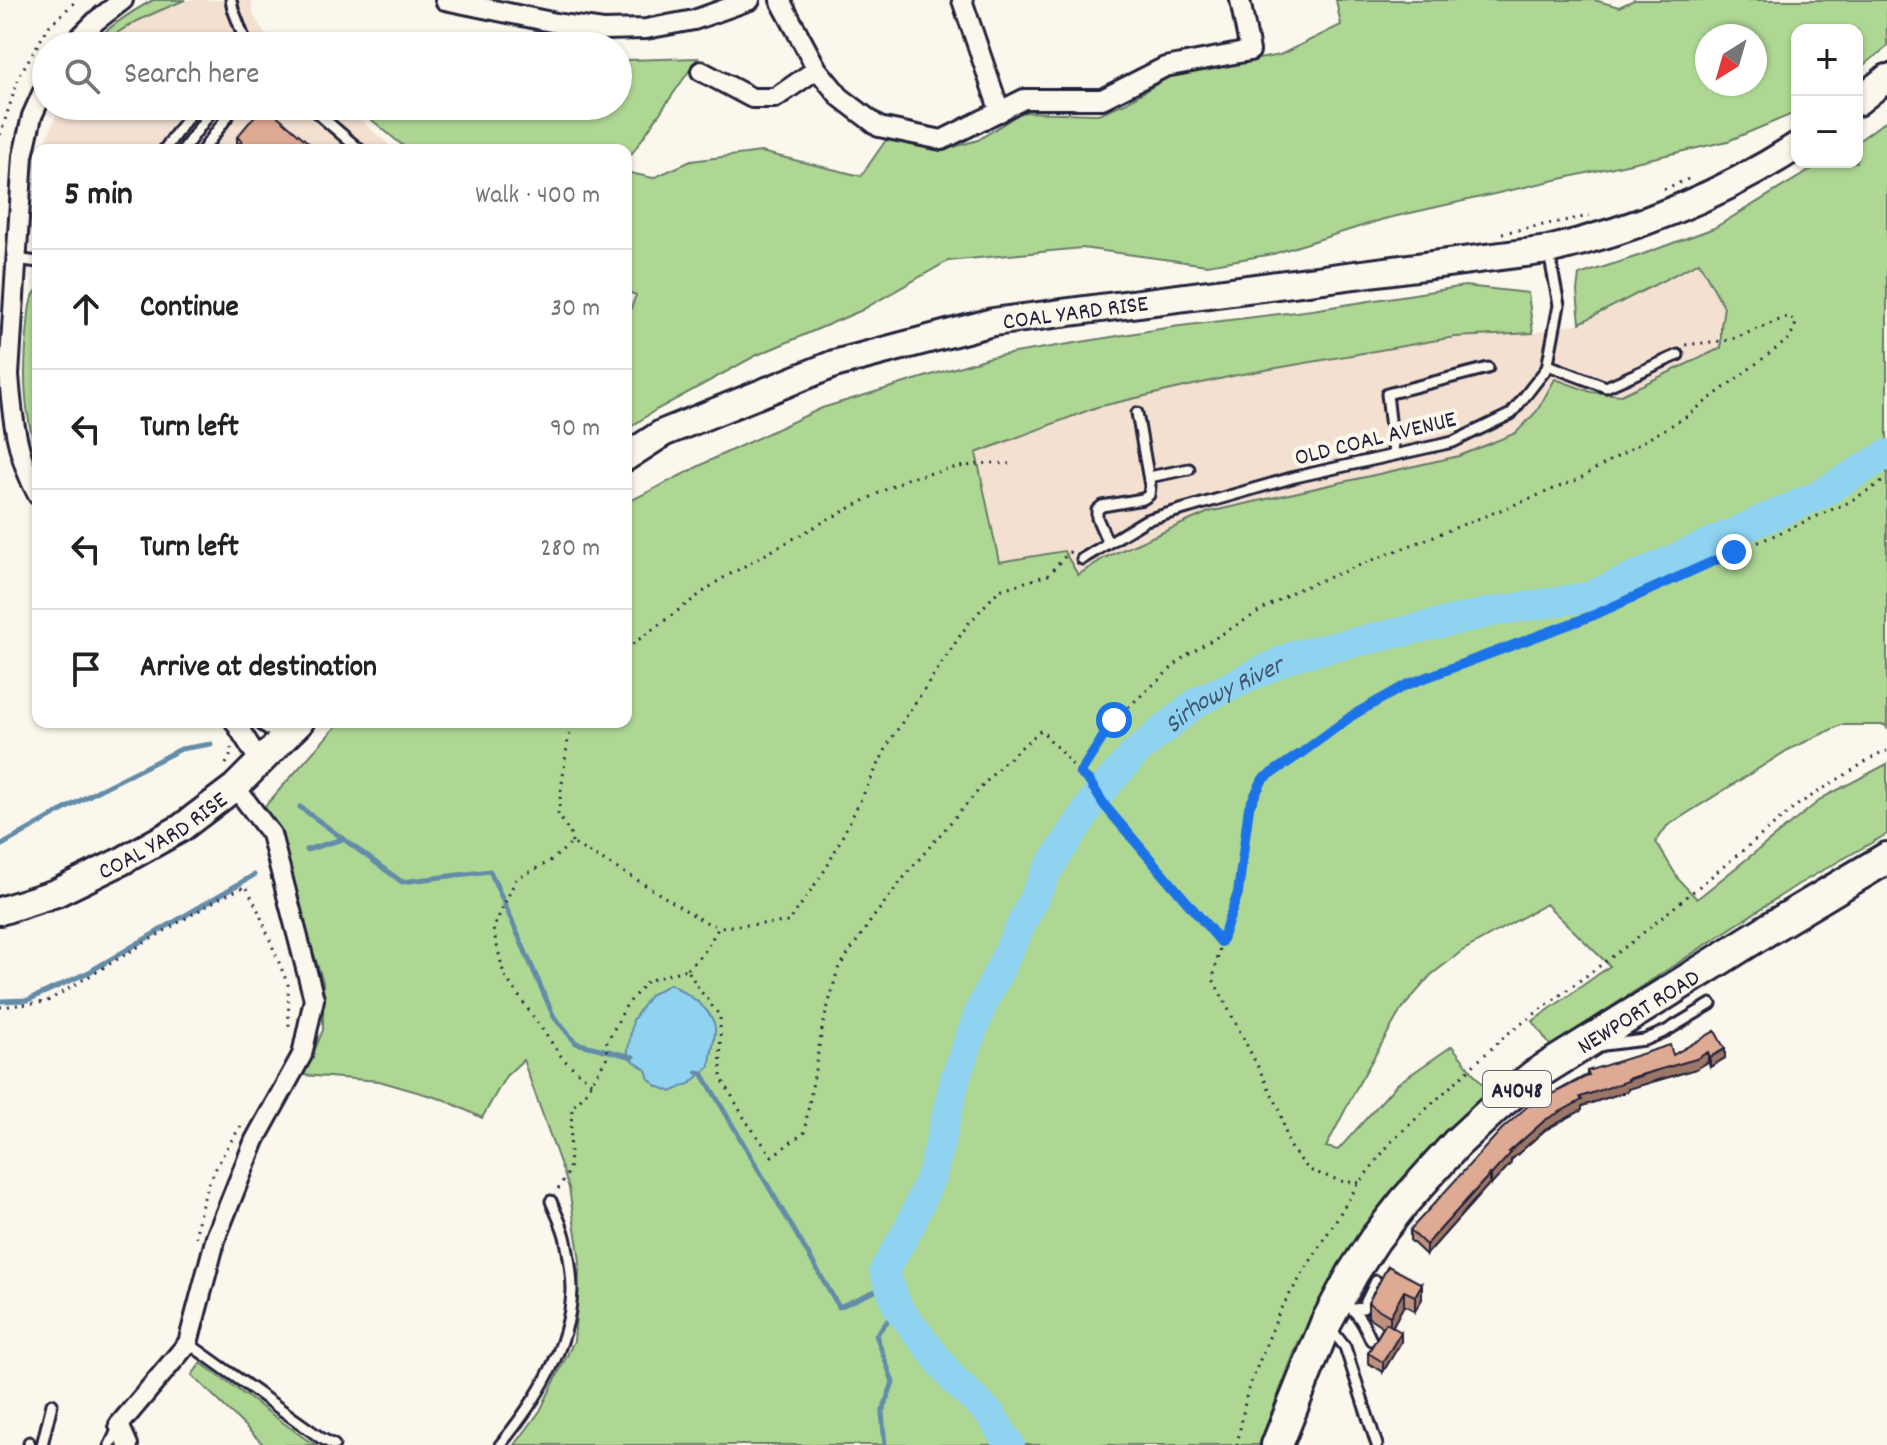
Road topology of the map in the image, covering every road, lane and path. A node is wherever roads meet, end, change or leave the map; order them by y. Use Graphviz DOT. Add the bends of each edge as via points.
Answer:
graph roads {
  1 [pos="77,0"];
  2 [pos="123,0"];
  3 [pos="231,0"];
  4 [pos="445,0"];
  5 [pos="750,0"];
  6 [pos="780,0"];
  7 [pos="962,0"];
  8 [pos="1240,0"];
  9 [pos="723,4"];
  10 [pos="45,32"];
  11 [pos="85,32"];
  12 [pos="241,32"];
  13 [pos="32,54"];
  14 [pos="817,69"];
  15 [pos="701,71"];
  16 [pos="1887,78"];
  17 [pos="1863,97"];
  18 [pos="1000,112"];
  19 [pos="32,116"];
  20 [pos="186,120"];
  21 [pos="205,120"];
  22 [pos="225,120"];
  23 [pos="325,120"];
  24 [pos="0,135"];
  25 [pos="168,144"];
  26 [pos="187,144"];
  27 [pos="207,144"];
  28 [pos="353,144"];
  29 [pos="1791,150"];
  30 [pos="1695,176"];
  31 [pos="1654,194"];
  32 [pos="1600,214"];
  33 [pos="1547,236"];
  34 [pos="16,259"];
  35 [pos="32,261"];
  36 [pos="1678,355"];
  37 [pos="1548,365"];
  38 [pos="1488,368"];
  39 [pos="1137,413"];
  40 [pos="632,453"];
  41 [pos="1394,454"];
  42 [pos="1009,464"];
  43 [pos="1189,469"];
  44 [pos="1149,477"];
  45 [pos="1887,479"];
  46 [pos="32,483"];
  47 [pos="1108,543"];
  48 [pos="1082,559"];
  49 [pos="632,645"];
  50 [pos="239,728"];
  51 [pos="283,728"];
  52 [pos="573,728"];
  53 [pos="231,745"];
  54 [pos="260,762"];
  55 [pos="1080,773"];
  56 [pos="229,779"];
  57 [pos="572,843"];
  58 [pos="1887,858"];
  59 [pos="0,911"];
  60 [pos="719,927"];
  61 [pos="1221,942"];
  62 [pos="687,969"];
  63 [pos="1711,1004"];
  64 [pos="0,1007"];
  65 [pos="289,1032"];
  66 [pos="1575,1049"];
  67 [pos="591,1083"];
  68 [pos="241,1126"];
  69 [pos="1359,1183"];
  70 [pos="551,1201"];
  71 [pos="196,1244"];
  72 [pos="1376,1281"];
  73 [pos="1340,1310"];
  74 [pos="1371,1340"];
  75 [pos="188,1343"];
  76 [pos="52,1404"];
  77 [pos="119,1425"];
  78 [pos="42,1445"];
  79 [pos="110,1445"];
  80 [pos="128,1445"];
  81 [pos="334,1445"];
  82 [pos="500,1445"];
  83 [pos="1277,1445"];
  84 [pos="1377,1445"];
  1 -- 10 [label="path"];
  2 -- 11 [label="street"];
  3 -- 12 [label="lane"];
  4 -- 9 [label="street" via="603,30 694,20"];
  5 -- 9 [label="street"];
  6 -- 14 [label="street"];
  7 -- 18 [label="street"];
  8 -- 18 [label="street" via="1250,51 1165,67 1102,99 1024,99"];
  13 -- 24 [label="path"];
  14 -- 15 [label="street" via="775,98 752,98"];
  14 -- 18 [label="street" via="840,97 879,127 942,140"];
  16 -- 17 [label="main road"];
  19 -- 34 [label="street" via="23,156"];
  20 -- 25 [label="lane"];
  21 -- 26 [label="lane"];
  22 -- 27 [label="lane"];
  23 -- 28 [label="lane"];
  29 -- 33 [label="main road, COAL YARD RISE" via="1686,207 1594,239"];
  30 -- 31 [label="path"];
  32 -- 33 [label="path"];
  33 -- 37 [label="lane, OLD COAL AVENUE" via="1559,305"];
  33 -- 40 [label="main road, COAL YARD RISE" via="993,322 834,364 663,433"];
  34 -- 35 [label="lane"];
  34 -- 46 [label="street" via="9,375 12,411"];
  36 -- 37 [label="lane" via="1606,387"];
  36 -- 55 [label="path" via="1685,344 1730,340 1789,316 1796,324 1789,339 1684,418 1577,480 1294,591 1185,656 1114,720"];
  37 -- 41 [label="lane, OLD COAL AVENUE" via="1511,414 1453,442"];
  38 -- 41 [label="lane" via="1387,394"];
  39 -- 44 [label="lane"];
  41 -- 47 [label="lane, OLD COAL AVENUE" via="1146,520"];
  42 -- 49 [label="path" via="958,467 906,479 718,581"];
  43 -- 44 [label="lane"];
  44 -- 47 [label="lane" via="1149,495 1143,499 1097,510"];
  45 -- 61 [label="path" via="1847,503 1594,615 1406,685 1353,715 1263,779 1249,807 1238,893"];
  47 -- 48 [label="lane, OLD COAL AVENUE"];
  48 -- 60 [label="path" via="1069,552 1048,575 999,590 968,624 891,739 827,867 789,922"];
  50 -- 54 [label="street"];
  51 -- 54 [label="main road, COAL YARD RISE"];
  52 -- 57 [label="path" via="558,814"];
  53 -- 56 [label="path"];
  54 -- 56 [label="main road, COAL YARD RISE"];
  55 -- 61 [label="path"];
  55 -- 62 [label="path" via="1041,730 1000,766 909,871 838,969 804,1133 772,1156 721,1077 720,1016"];
  56 -- 59 [label="main road, COAL YARD RISE" via="181,828 56,893"];
  56 -- 75 [label="street" via="271,834 314,999 302,1055 255,1140 216,1237"];
  57 -- 60 [label="path"];
  57 -- 67 [label="path" via="516,879 493,929 504,975 563,1059"];
  58 -- 66 [label="main road, NEWPORT ROAD / A4048"];
  60 -- 62 [label="path"];
  61 -- 69 [label="path" via="1213,979 1279,1108 1289,1146 1309,1170"];
  62 -- 67 [label="path" via="647,981 626,1006"];
  63 -- 66 [label="lane" via="1645,1040"];
  64 -- 65 [label="path" via="46,1002 246,886 288,985"];
  66 -- 73 [label="main road, NEWPORT ROAD / A4048" via="1535,1075 1457,1143 1375,1239 1353,1273"];
  67 -- 70 [label="path" via="572,1108 569,1171"];
  68 -- 71 [label="path" via="224,1149 198,1215"];
  70 -- 82 [label="lane" via="566,1239 572,1289 567,1321 553,1367"];
  72 -- 73 [label="lane" via="1363,1308"];
  73 -- 74 [label="lane" via="1361,1318"];
  73 -- 83 [label="main road, NEWPORT ROAD / A4048"];
  73 -- 84 [label="lane" via="1345,1347"];
  75 -- 77 [label="street"];
  75 -- 81 [label="lane"];
  76 -- 78 [label="lane"];
  77 -- 79 [label="lane"];
  77 -- 80 [label="street"];
}
